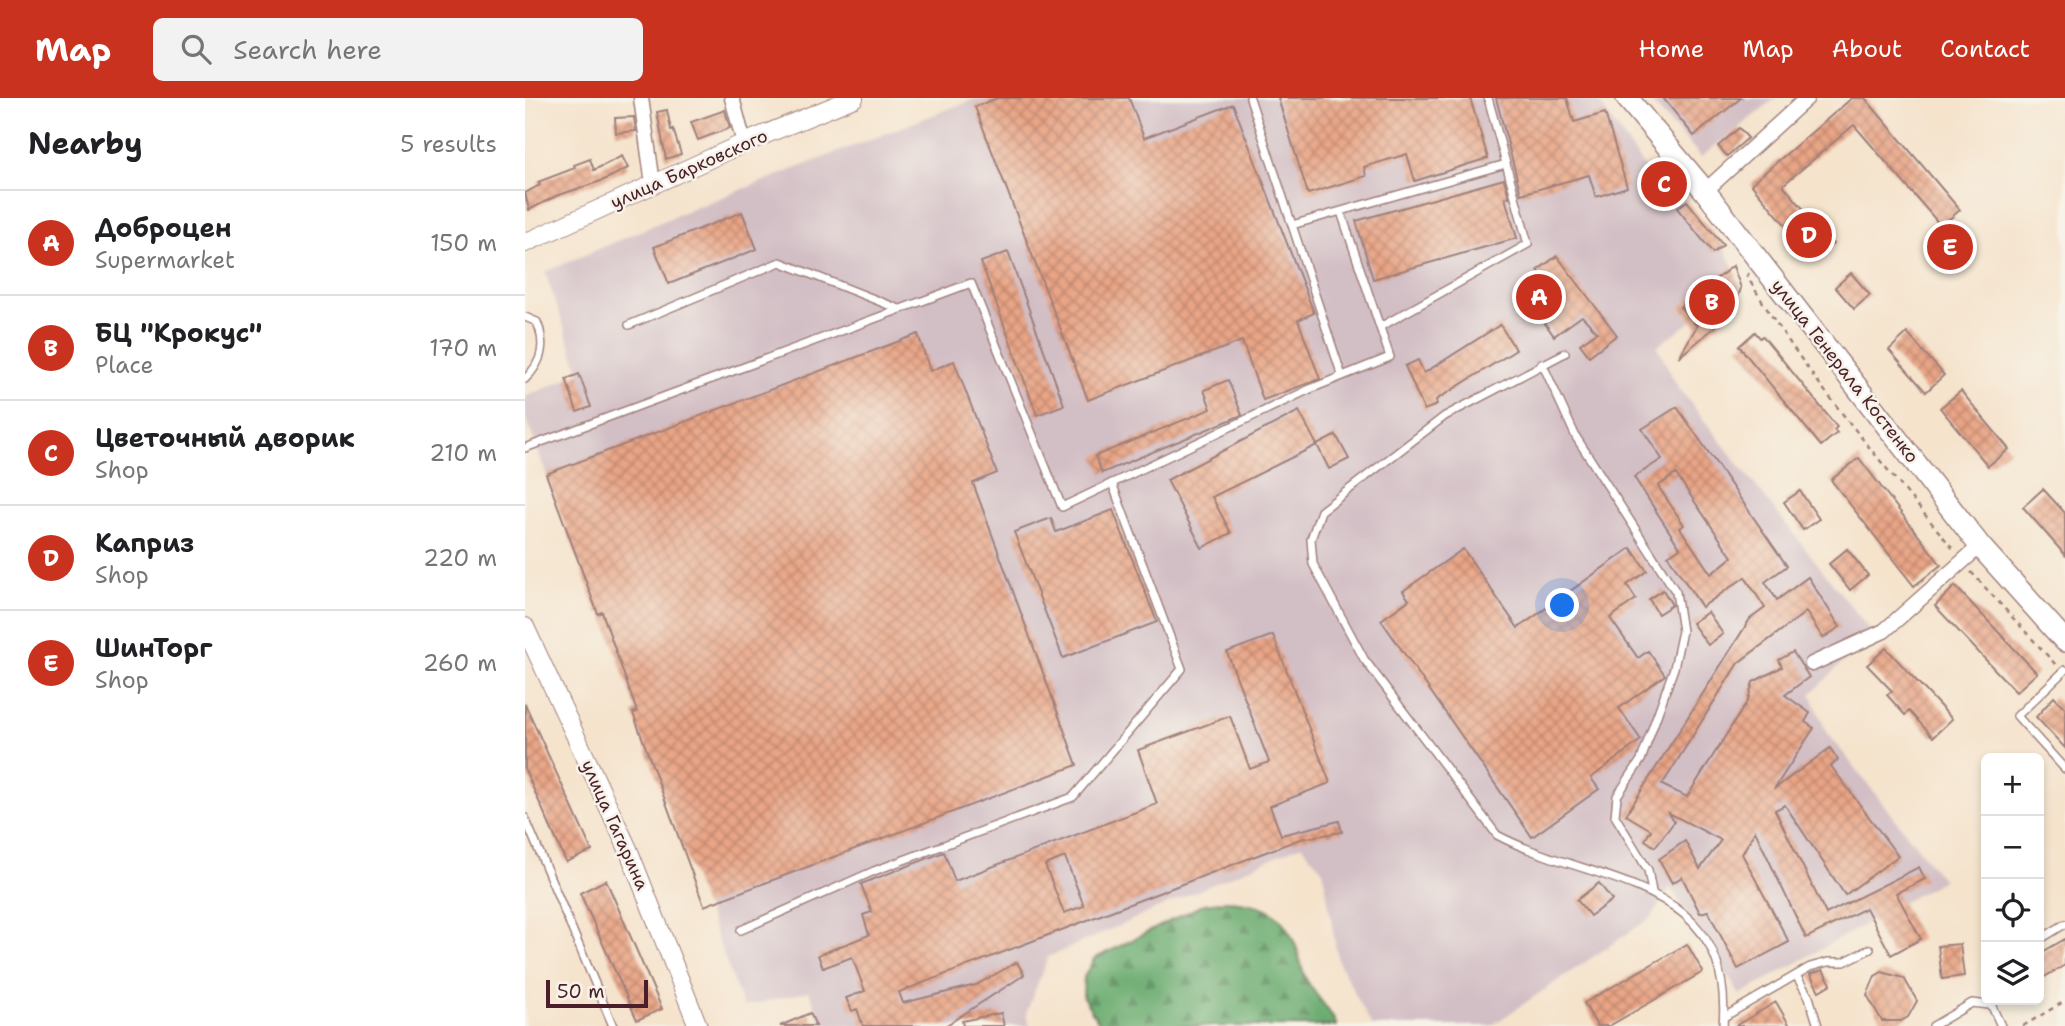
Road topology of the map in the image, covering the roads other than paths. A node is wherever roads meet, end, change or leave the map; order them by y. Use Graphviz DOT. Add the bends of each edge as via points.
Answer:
graph roads {
  1 [pos="641,98"];
  2 [pos="732,98"];
  3 [pos="854,98"];
  4 [pos="1250,98"];
  5 [pos="1488,98"];
  6 [pos="1627,98"];
  7 [pos="1807,98"];
  8 [pos="744,143"];
  9 [pos="1506,164"];
  10 [pos="653,184"];
  11 [pos="1705,191"];
  12 [pos="1341,212"];
  13 [pos="1292,225"];
  14 [pos="525,243"];
  15 [pos="900,309"];
  16 [pos="525,317"];
  17 [pos="629,326"];
  18 [pos="1380,327"];
  19 [pos="1565,353"];
  20 [pos="1542,363"];
  21 [pos="1342,376"];
  22 [pos="525,379"];
  23 [pos="525,448"];
  24 [pos="1112,484"];
  25 [pos="1980,546"];
  26 [pos="526,632"];
  27 [pos="2065,641"];
  28 [pos="1812,664"];
  29 [pos="2064,671"];
  30 [pos="2065,769"];
  31 [pos="525,818"];
  32 [pos="1652,892"];
  33 [pos="2065,924"];
  34 [pos="741,930"];
  35 [pos="2044,937"];
  36 [pos="1870,949"];
  37 [pos="1797,976"];
  38 [pos="1981,1002"];
  39 [pos="1990,1005"];
  40 [pos="1724,1017"];
  41 [pos="613,1026"];
  42 [pos="698,1026"];
  43 [pos="1723,1026"];
  44 [pos="1818,1026"];
  45 [pos="1933,1026"];
  46 [pos="2001,1026"];
  1 -- 10 [label="street"];
  2 -- 8 [label="street"];
  3 -- 8 [label="street, улица Барковского"];
  4 -- 13 [label="lane"];
  5 -- 9 [label="lane"];
  6 -- 11 [label="main road, улица Генерала Костенко"];
  7 -- 11 [label="street"];
  8 -- 10 [label="street, улица Барковского"];
  9 -- 12 [label="lane"];
  9 -- 18 [label="lane" via="1528,244"];
  10 -- 14 [label="street, улица Барковского"];
  11 -- 25 [label="main road, улица Генерала Костенко"];
  12 -- 13 [label="lane"];
  12 -- 18 [label="lane"];
  13 -- 21 [label="lane"];
  15 -- 17 [label="lane" via="780,262"];
  15 -- 23 [label="lane"];
  15 -- 24 [label="lane" via="971,283 1062,507"];
  16 -- 22 [label="lane" via="537,322 544,340 540,359"];
  18 -- 21 [label="lane" via="1390,357"];
  19 -- 20 [label="lane"];
  20 -- 32 [label="lane" via="1576,437 1676,592 1682,631 1674,668 1641,760 1617,796 1615,816 1648,870"];
  20 -- 32 [label="lane" via="1445,416 1321,511 1311,539 1313,564 1364,659 1497,835 1522,849"];
  21 -- 24 [label="lane"];
  24 -- 34 [label="lane" via="1182,669 1073,797 874,871"];
  25 -- 27 [label="main road, улица Генерала Костенко"];
  25 -- 28 [label="street" via="1884,631"];
  26 -- 42 [label="street, улица Гагарина" via="628,849"];
  29 -- 30 [label="lane" via="2017,716"];
  31 -- 41 [label="lane"];
  32 -- 40 [label="lane" via="1703,935 1716,958 1725,992"];
  33 -- 35 [label="lane"];
  36 -- 37 [label="lane" via="1844,962 1810,967"];
  37 -- 40 [label="lane"];
  37 -- 44 [label="lane"];
  38 -- 45 [label="lane"];
  39 -- 46 [label="lane"];
  40 -- 43 [label="lane"];
}
